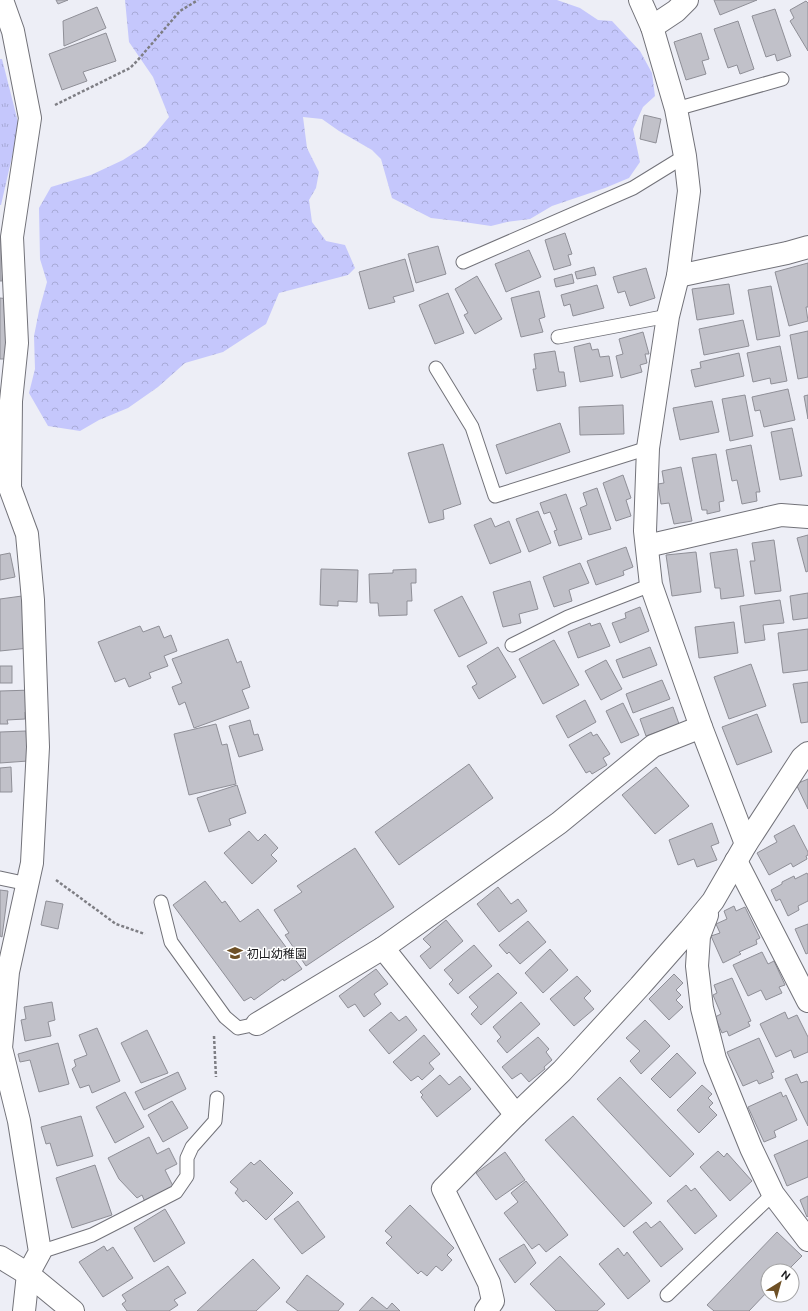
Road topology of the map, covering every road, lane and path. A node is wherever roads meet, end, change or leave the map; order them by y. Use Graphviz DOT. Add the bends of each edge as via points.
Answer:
graph roads {
  1 [pos="2,0"];
  2 [pos="198,0"];
  3 [pos="640,0"];
  4 [pos="688,0"];
  5 [pos="652,27"];
  6 [pos="782,79"];
  7 [pos="676,109"];
  8 [pos="30,118"];
  9 [pos="685,156"];
  10 [pos="808,247"];
  11 [pos="463,262"];
  12 [pos="678,276"];
  13 [pos="668,316"];
  14 [pos="558,337"];
  15 [pos="436,368"];
  16 [pos="648,448"];
  17 [pos="808,517"];
  18 [pos="647,546"];
  19 [pos="651,585"];
  20 [pos="512,645"];
  21 [pos="701,727"];
  22 [pos="808,753"];
  23 [pos="741,853"];
  24 [pos="32,863"];
  25 [pos="0,878"];
  26 [pos="28,884"];
  27 [pos="713,901"];
  28 [pos="161,902"];
  29 [pos="171,942"];
  30 [pos="383,948"];
  31 [pos="212,997"];
  32 [pos="808,1001"];
  33 [pos="257,1024"];
  34 [pos="217,1098"];
  35 [pos="516,1115"];
  36 [pos="773,1194"];
  37 [pos="808,1240"];
  38 [pos="40,1252"];
  39 [pos="0,1258"];
  40 [pos="28,1274"];
  41 [pos="667,1295"];
  42 [pos="24,1311"];
  43 [pos="73,1311"];
  44 [pos="486,1311"];
  1 -- 8 [label="street" via="13,31"];
  2 -- 8 [label="path" via="180,11 130,68"];
  3 -- 5 [label="street"];
  4 -- 5 [label="street"];
  5 -- 7 [label="street"];
  6 -- 7 [label="lane"];
  7 -- 9 [label="street"];
  8 -- 24 [label="street" via="12,237 17,343 11,401 10,488 27,534 33,600 38,747"];
  9 -- 11 [label="lane" via="633,188"];
  9 -- 12 [label="street" via="689,191"];
  10 -- 12 [label="street"];
  12 -- 13 [label="street"];
  13 -- 14 [label="lane"];
  13 -- 16 [label="street"];
  15 -- 16 [label="lane" via="472,427 495,496"];
  16 -- 18 [label="street" via="645,531"];
  17 -- 18 [label="street" via="781,515"];
  18 -- 19 [label="street"];
  19 -- 20 [label="lane" via="568,617"];
  19 -- 21 [label="street"];
  21 -- 23 [label="street"];
  21 -- 30 [label="street" via="653,746 559,823"];
  22 -- 23 [label="street" via="802,758"];
  23 -- 27 [label="street"];
  23 -- 32 [label="street"];
  24 -- 26 [label="street"];
  24 -- 29 [label="path" via="116,924"];
  25 -- 26 [label="lane"];
  26 -- 38 [label="street" via="8,972 1,1048 19,1121"];
  27 -- 35 [label="street" via="562,1071"];
  27 -- 36 [label="street" via="699,936 697,966 702,1008 715,1059 751,1148"];
  28 -- 29 [label="lane"];
  29 -- 31 [label="lane"];
  30 -- 33 [label="street"];
  30 -- 35 [label="street"];
  31 -- 33 [label="lane" via="225,1017 238,1028"];
  31 -- 34 [label="path"];
  34 -- 38 [label="lane" via="215,1121 192,1147 187,1158 187,1176 176,1192 92,1235"];
  35 -- 44 [label="street" via="443,1189 489,1283 493,1301"];
  36 -- 37 [label="street"];
  36 -- 41 [label="lane"];
  38 -- 40 [label="street"];
  39 -- 40 [label="street"];
  40 -- 42 [label="street"];
  40 -- 43 [label="street"];
}
